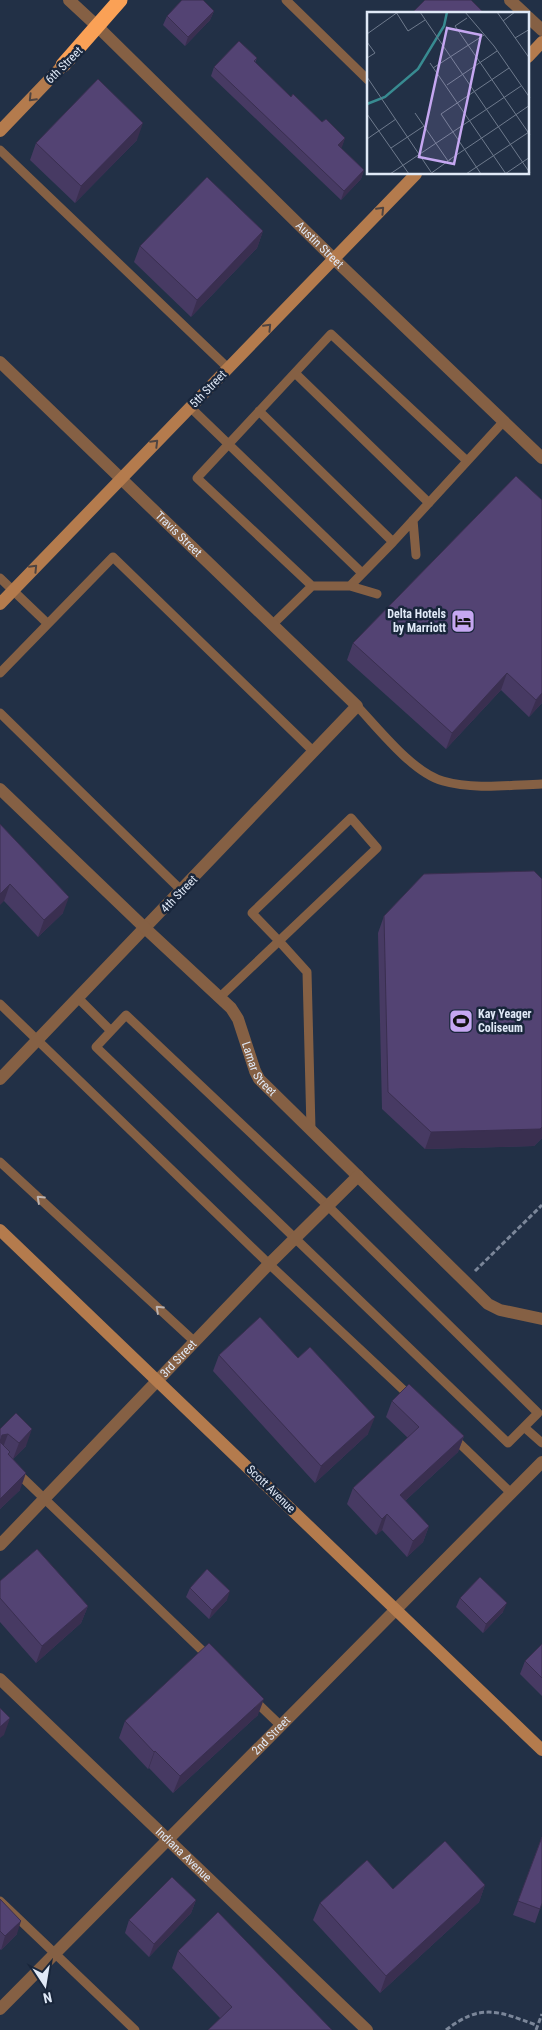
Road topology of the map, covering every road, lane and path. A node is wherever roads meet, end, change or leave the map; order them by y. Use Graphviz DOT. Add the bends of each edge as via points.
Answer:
graph roads {
  1 [pos="69,0"];
  2 [pos="120,0"];
  3 [pos="130,0"];
  4 [pos="286,0"];
  5 [pos="510,0"];
  6 [pos="522,12"];
  7 [pos="530,19"];
  8 [pos="99,28"];
  9 [pos="542,30"];
  10 [pos="542,42"];
  11 [pos="530,55"];
  12 [pos="63,65"];
  13 [pos="367,79"];
  14 [pos="0,131"];
  15 [pos="0,150"];
  16 [pos="415,175"];
  17 [pos="334,259"];
  18 [pos="0,362"];
  19 [pos="228,368"];
  20 [pos="295,373"];
  21 [pos="190,407"];
  22 [pos="258,411"];
  23 [pos="504,421"];
  24 [pos="227,445"];
  25 [pos="542,458"];
  26 [pos="467,461"];
  27 [pos="120,478"];
  28 [pos="429,502"];
  29 [pos="413,520"];
  30 [pos="392,542"];
  31 [pos="416,555"];
  32 [pos="362,573"];
  33 [pos="0,578"];
  34 [pos="312,586"];
  35 [pos="350,586"];
  36 [pos="13,590"];
  37 [pos="378,594"];
  38 [pos="0,604"];
  39 [pos="48,624"];
  40 [pos="273,624"];
  41 [pos="0,673"];
  42 [pos="357,706"];
  43 [pos="0,713"];
  44 [pos="314,752"];
  45 [pos="542,784"];
  46 [pos="0,789"];
  47 [pos="182,891"];
  48 [pos="146,929"];
  49 [pos="279,942"];
  50 [pos="220,997"];
  51 [pos="79,999"];
  52 [pos="0,1004"];
  53 [pos="111,1031"];
  54 [pos="38,1040"];
  55 [pos="0,1079"];
  56 [pos="311,1129"];
  57 [pos="0,1162"];
  58 [pos="358,1176"];
  59 [pos="542,1204"];
  60 [pos="328,1206"];
  61 [pos="0,1230"];
  62 [pos="294,1239"];
  63 [pos="269,1264"];
  64 [pos="465,1281"];
  65 [pos="542,1319"];
  66 [pos="195,1342"];
  67 [pos="158,1382"];
  68 [pos="418,1404"];
  69 [pos="524,1427"];
  70 [pos="446,1431"];
  71 [pos="542,1443"];
  72 [pos="0,1456"];
  73 [pos="542,1462"];
  74 [pos="511,1493"];
  75 [pos="44,1499"];
  76 [pos="0,1545"];
  77 [pos="397,1609"];
  78 [pos="216,1664"];
  79 [pos="0,1679"];
  80 [pos="245,1692"];
  81 [pos="280,1726"];
  82 [pos="542,1750"];
  83 [pos="167,1840"];
  84 [pos="0,1901"];
  85 [pos="55,1954"];
  86 [pos="0,2009"];
  87 [pos="542,2014"];
  88 [pos="536,2025"];
  89 [pos="135,2030"];
  90 [pos="367,2030"];
  91 [pos="446,2030"];
  92 [pos="536,2030"];
  1 -- 8 [label="street, Austin Street"];
  2 -- 8 [label="highway"];
  3 -- 8 [label="main road"];
  4 -- 13 [label="lane"];
  5 -- 6 [label="street"];
  7 -- 9 [label="street"];
  8 -- 12 [label="highway"];
  8 -- 17 [label="street, Austin Street"];
  10 -- 11 [label="main road"];
  12 -- 14 [label="main road, 6th Street, one-way"];
  15 -- 19 [label="lane"];
  17 -- 16 [label="main road, 5th Street, one-way"];
  19 -- 17 [label="main road, 5th Street, one-way"];
  17 -- 23 [label="street, Austin Street"];
  18 -- 27 [label="street, Travis Street"];
  19 -- 21 [label="main road, 5th Street"];
  20 -- 22 [label="lane"];
  20 -- 26 [label="lane" via="331,334"];
  20 -- 28 [label="lane"];
  21 -- 24 [label="lane"];
  27 -- 21 [label="main road, 5th Street, one-way"];
  22 -- 24 [label="lane"];
  22 -- 30 [label="lane"];
  23 -- 25 [label="street, Austin Street"];
  23 -- 26 [label="lane"];
  24 -- 32 [label="lane"];
  24 -- 34 [label="lane" via="197,478"];
  26 -- 28 [label="lane"];
  36 -- 27 [label="main road, 5th Street, one-way"];
  27 -- 40 [label="street, Travis Street"];
  28 -- 29 [label="lane"];
  29 -- 30 [label="lane"];
  29 -- 31 [label="lane"];
  30 -- 32 [label="lane"];
  32 -- 35 [label="lane"];
  33 -- 36 [label="lane"];
  34 -- 35 [label="lane"];
  34 -- 40 [label="lane"];
  35 -- 37 [label="lane"];
  36 -- 38 [label="main road, 5th Street"];
  36 -- 39 [label="lane"];
  39 -- 41 [label="lane"];
  39 -- 44 [label="lane" via="112,557"];
  40 -- 42 [label="street, Travis Street"];
  42 -- 44 [label="street, 4th Street"];
  42 -- 45 [label="lane" via="409,760 441,781 461,785"];
  43 -- 47 [label="lane"];
  44 -- 47 [label="street, 4th Street"];
  46 -- 48 [label="street, Lamar Street"];
  47 -- 48 [label="street, 4th Street"];
  48 -- 50 [label="street, Lamar Street"];
  48 -- 51 [label="street, 4th Street"];
  49 -- 49 [label="lane" via="377,848 351,818 252,914"];
  49 -- 50 [label="lane"];
  49 -- 56 [label="lane" via="307,972"];
  50 -- 56 [label="street, Lamar Street" via="238,1019 259,1079"];
  51 -- 53 [label="lane"];
  51 -- 54 [label="street, 4th Street"];
  52 -- 54 [label="lane"];
  53 -- 60 [label="lane" via="126,1015"];
  53 -- 62 [label="lane" via="96,1048"];
  54 -- 55 [label="street, 4th Street"];
  54 -- 63 [label="lane"];
  56 -- 58 [label="street, Lamar Street"];
  66 -- 57 [label="lane, one-way"];
  58 -- 60 [label="street, 3rd Street"];
  58 -- 64 [label="street, Lamar Street"];
  59 -- 64 [label="path"];
  60 -- 62 [label="street, 3rd Street"];
  60 -- 69 [label="lane" via="538,1413"];
  61 -- 67 [label="main road, Scott Avenue"];
  62 -- 63 [label="street, 3rd Street"];
  62 -- 69 [label="lane" via="508,1443"];
  63 -- 66 [label="street, 3rd Street"];
  63 -- 68 [label="lane"];
  64 -- 65 [label="street, Lamar Street" via="488,1304 500,1310"];
  66 -- 67 [label="street, 3rd Street"];
  67 -- 75 [label="street, 3rd Street"];
  67 -- 77 [label="main road, Scott Avenue"];
  69 -- 71 [label="lane"];
  70 -- 74 [label="lane"];
  72 -- 75 [label="lane"];
  73 -- 74 [label="street, 2nd Street"];
  74 -- 77 [label="street, 2nd Street"];
  75 -- 76 [label="street, 3rd Street"];
  75 -- 78 [label="lane"];
  77 -- 81 [label="street, 2nd Street"];
  77 -- 82 [label="main road, Scott Avenue"];
  79 -- 83 [label="street, Indiana Avenue"];
  80 -- 81 [label="lane"];
  81 -- 83 [label="street, 2nd Street"];
  83 -- 85 [label="street, 2nd Street"];
  83 -- 90 [label="street, Indiana Avenue"];
  84 -- 85 [label="lane"];
  85 -- 86 [label="street, 2nd Street"];
  85 -- 89 [label="lane"];
  87 -- 88 [label="path"];
  88 -- 91 [label="path" via="501,2012 482,2012 462,2017"];
  88 -- 92 [label="path"];
}
